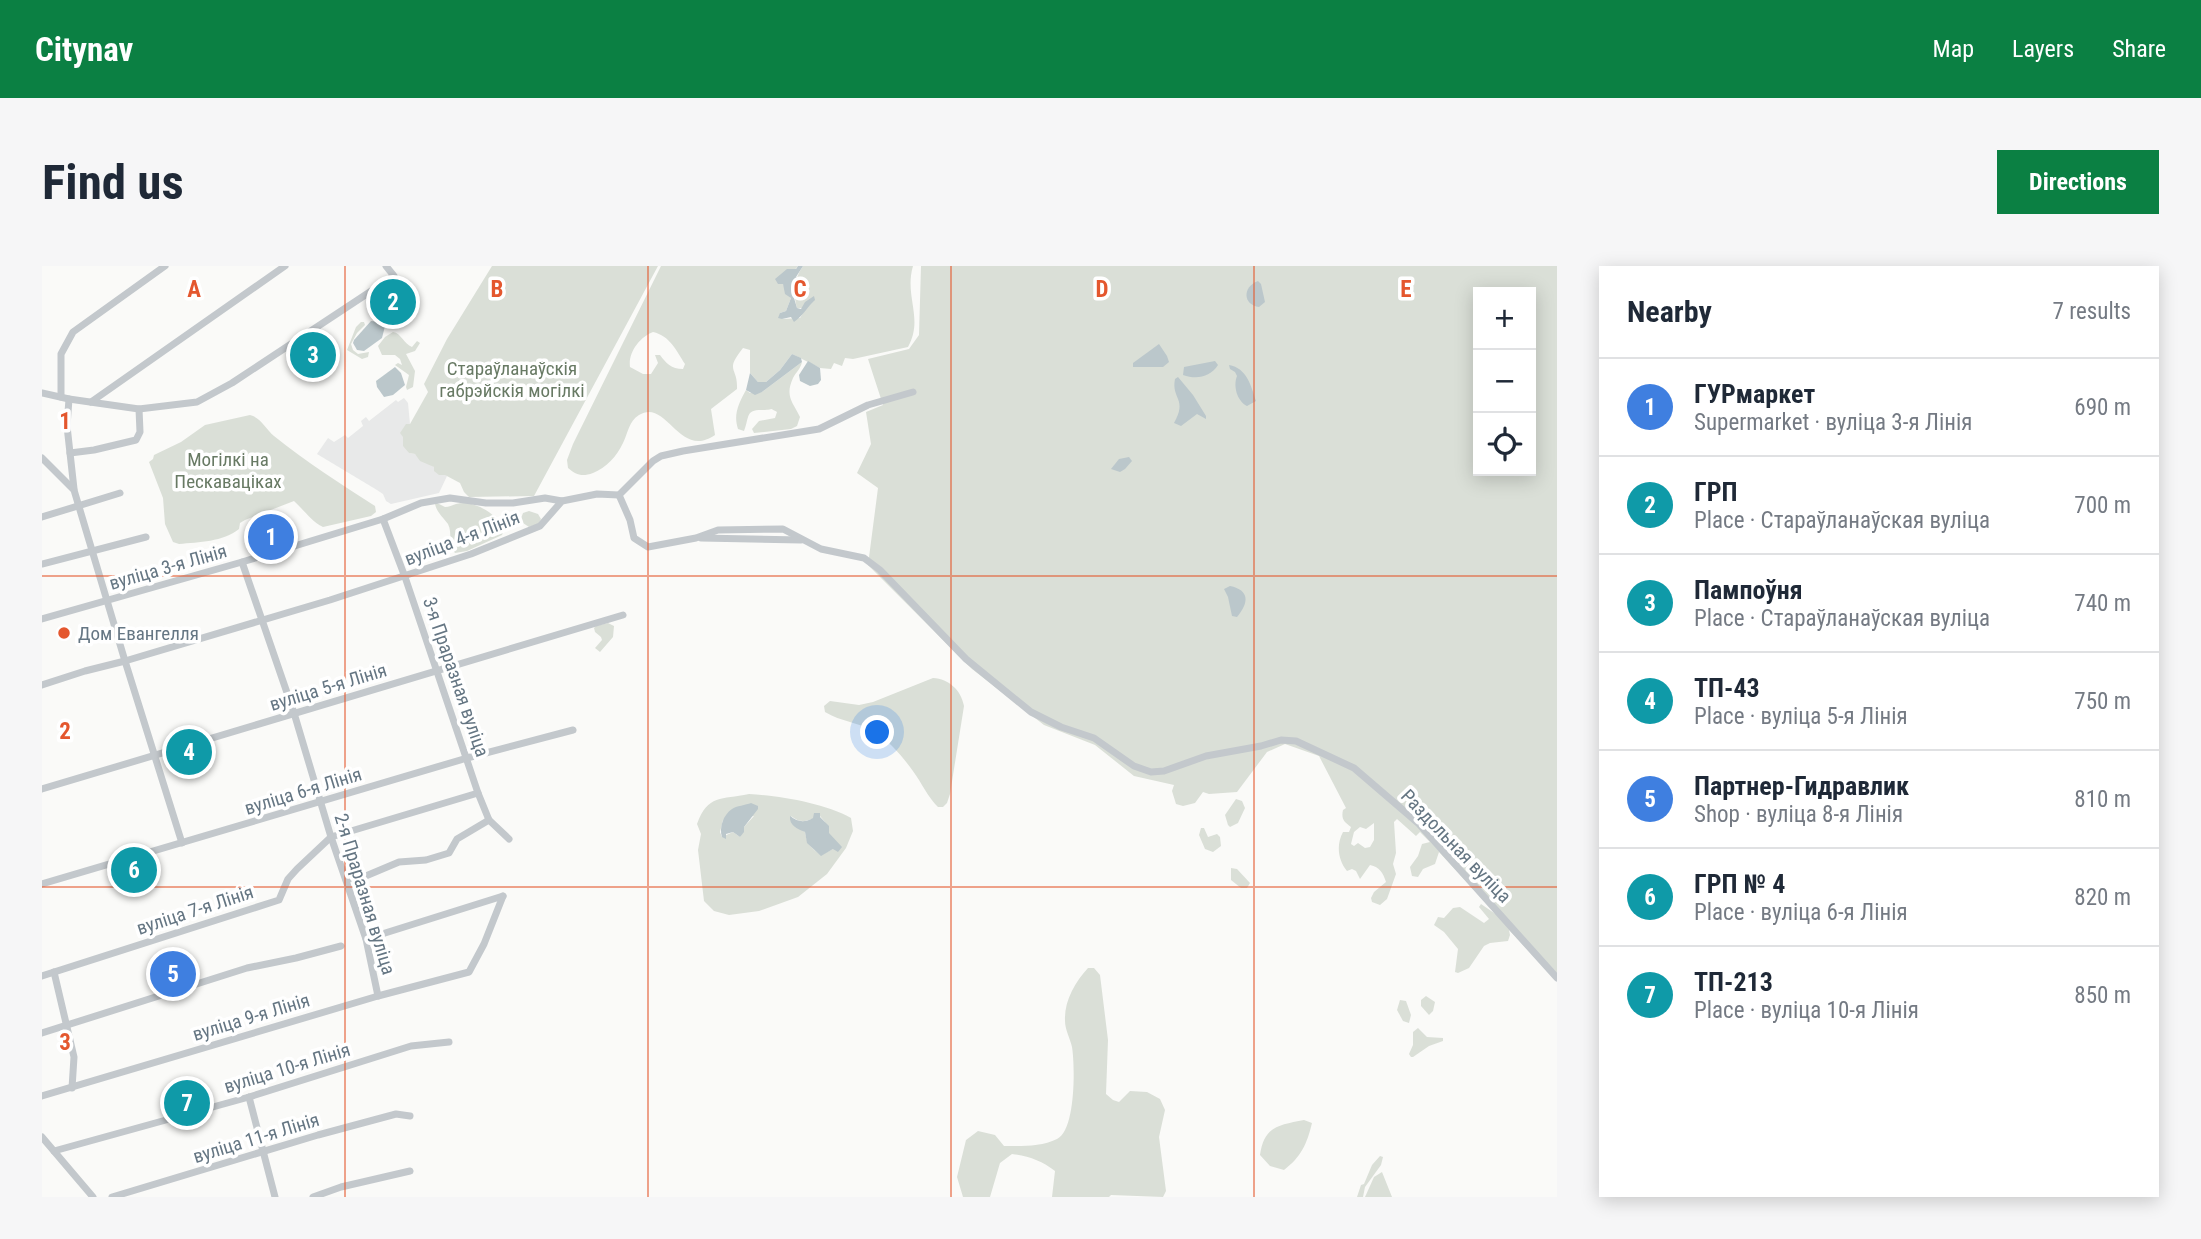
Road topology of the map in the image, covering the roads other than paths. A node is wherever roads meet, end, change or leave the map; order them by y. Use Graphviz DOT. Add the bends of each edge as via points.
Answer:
graph roads {
  1 [pos="165,266"];
  2 [pos="285,266"];
  3 [pos="386,266"];
  4 [pos="913,392"];
  5 [pos="42,393"];
  6 [pos="65,398"];
  7 [pos="90,403"];
  8 [pos="139,409"];
  9 [pos="70,453"];
  10 [pos="42,458"];
  11 [pos="74,490"];
  12 [pos="120,493"];
  13 [pos="619,495"];
  14 [pos="562,501"];
  15 [pos="79,506"];
  16 [pos="42,517"];
  17 [pos="383,519"];
  18 [pos="146,537"];
  19 [pos="92,550"];
  20 [pos="242,562"];
  21 [pos="42,564"];
  22 [pos="405,577"];
  23 [pos="107,600"];
  24 [pos="623,615"];
  25 [pos="42,619"];
  26 [pos="262,619"];
  27 [pos="125,661"];
  28 [pos="436,671"];
  29 [pos="42,685"];
  30 [pos="293,713"];
  31 [pos="573,730"];
  32 [pos="155,755"];
  33 [pos="467,758"];
  34 [pos="42,789"];
  35 [pos="478,793"];
  36 [pos="321,803"];
  37 [pos="489,820"];
  38 [pos="331,837"];
  39 [pos="509,839"];
  40 [pos="182,843"];
  41 [pos="346,879"];
  42 [pos="42,884"];
  43 [pos="366,939"];
  44 [pos="341,946"];
  45 [pos="54,972"];
  46 [pos="42,976"];
  47 [pos="1557,978"];
  48 [pos="378,996"];
  49 [pos="66,1026"];
  50 [pos="42,1032"];
  51 [pos="449,1042"];
  52 [pos="72,1088"];
  53 [pos="42,1096"];
  54 [pos="248,1097"];
  55 [pos="410,1116"];
  56 [pos="42,1137"];
  57 [pos="54,1151"];
  58 [pos="264,1153"];
  59 [pos="410,1171"];
  60 [pos="88,1195"];
  61 [pos="112,1197"];
  62 [pos="275,1197"];
  63 [pos="313,1197"];
  1 -- 6 [label="street" via="73,332 61,354"];
  2 -- 7 [label="street"];
  3 -- 8 [label="street" via="394,276 232,383 197,402"];
  4 -- 13 [label="street" via="868,405 819,429 660,456"];
  5 -- 6 [label="street"];
  6 -- 7 [label="street"];
  6 -- 9 [label="street"];
  7 -- 8 [label="street"];
  8 -- 9 [label="street" via="136,440"];
  9 -- 11 [label="street"];
  10 -- 11 [label="street"];
  11 -- 15 [label="street"];
  12 -- 15 [label="street"];
  13 -- 14 [label="street"];
  13 -- 47 [label="street, Раздольная вуліца" via="634,538 648,547 718,530 783,529 821,549 864,558 966,659 1031,712 1094,738 1133,766 1164,771 1206,756 1281,740 1296,741 1345,763 1418,823"];
  14 -- 17 [label="street, вуліца 3-я Лінія" via="486,503 450,498 421,503"];
  14 -- 22 [label="street, вуліца 4-я Лінія" via="540,526"];
  15 -- 16 [label="street"];
  15 -- 19 [label="street"];
  17 -- 20 [label="street, вуліца 3-я Лінія"];
  17 -- 22 [label="street, 3-я Праразная вуліца"];
  18 -- 19 [label="street"];
  19 -- 21 [label="street"];
  19 -- 23 [label="street"];
  20 -- 23 [label="street, вуліца 3-я Лінія"];
  20 -- 26 [label="street, 2-я Праразная вуліца"];
  22 -- 26 [label="street, вуліца 4-я Лінія"];
  22 -- 28 [label="street, 3-я Праразная вуліца"];
  23 -- 25 [label="street, вуліца 3-я Лінія"];
  23 -- 27 [label="street"];
  24 -- 28 [label="street, вуліца 5-я Лінія"];
  26 -- 27 [label="street, вуліца 4-я Лінія"];
  26 -- 30 [label="street, 2-я Праразная вуліца"];
  27 -- 29 [label="street, вуліца 4-я Лінія"];
  27 -- 32 [label="street"];
  28 -- 30 [label="street, вуліца 5-я Лінія"];
  28 -- 33 [label="street, 3-я Праразная вуліца"];
  30 -- 32 [label="street, вуліца 5-я Лінія"];
  30 -- 36 [label="street, 2-я Праразная вуліца"];
  31 -- 33 [label="street, вуліца 6-я Лінія"];
  32 -- 34 [label="street, вуліца 5-я Лінія"];
  32 -- 40 [label="street"];
  33 -- 35 [label="street, 3-я Праразная вуліца"];
  33 -- 36 [label="street, вуліца 6-я Лінія"];
  35 -- 37 [label="street, 3-я Праразная вуліца"];
  35 -- 38 [label="street"];
  36 -- 38 [label="street, 2-я Праразная вуліца"];
  36 -- 40 [label="street, вуліца 6-я Лінія"];
  37 -- 39 [label="street, 3-я Праразная вуліца"];
  37 -- 41 [label="street" via="457,839 449,853 399,862 361,878"];
  38 -- 41 [label="street, 2-я Праразная вуліца"];
  38 -- 45 [label="street, вуліца 7-я Лінія" via="288,879 279,900"];
  40 -- 42 [label="street, вуліца 6-я Лінія"];
  41 -- 43 [label="street, 2-я Праразная вуліца"];
  43 -- 48 [label="street, 2-я Праразная вуліца"];
  43 -- 48 [label="street, вуліца 9-я Лінія" via="503,896 469,972"];
  44 -- 49 [label="street" via="247,968"];
  45 -- 46 [label="street, вуліца 7-я Лінія"];
  45 -- 49 [label="street"];
  48 -- 52 [label="street, вуліца 9-я Лінія"];
  49 -- 50 [label="street"];
  49 -- 52 [label="street" via="74,1057"];
  51 -- 54 [label="street, вуліца 10-я Лінія" via="411,1046"];
  52 -- 53 [label="street, вуліца 9-я Лінія"];
  54 -- 57 [label="street, вуліца 10-я Лінія"];
  54 -- 58 [label="street"];
  55 -- 58 [label="street, вуліца 11-я Лінія" via="396,1114"];
  56 -- 57 [label="street"];
  57 -- 60 [label="street"];
  58 -- 61 [label="street, вуліца 11-я Лінія"];
  58 -- 62 [label="street"];
  59 -- 63 [label="street"];
}
